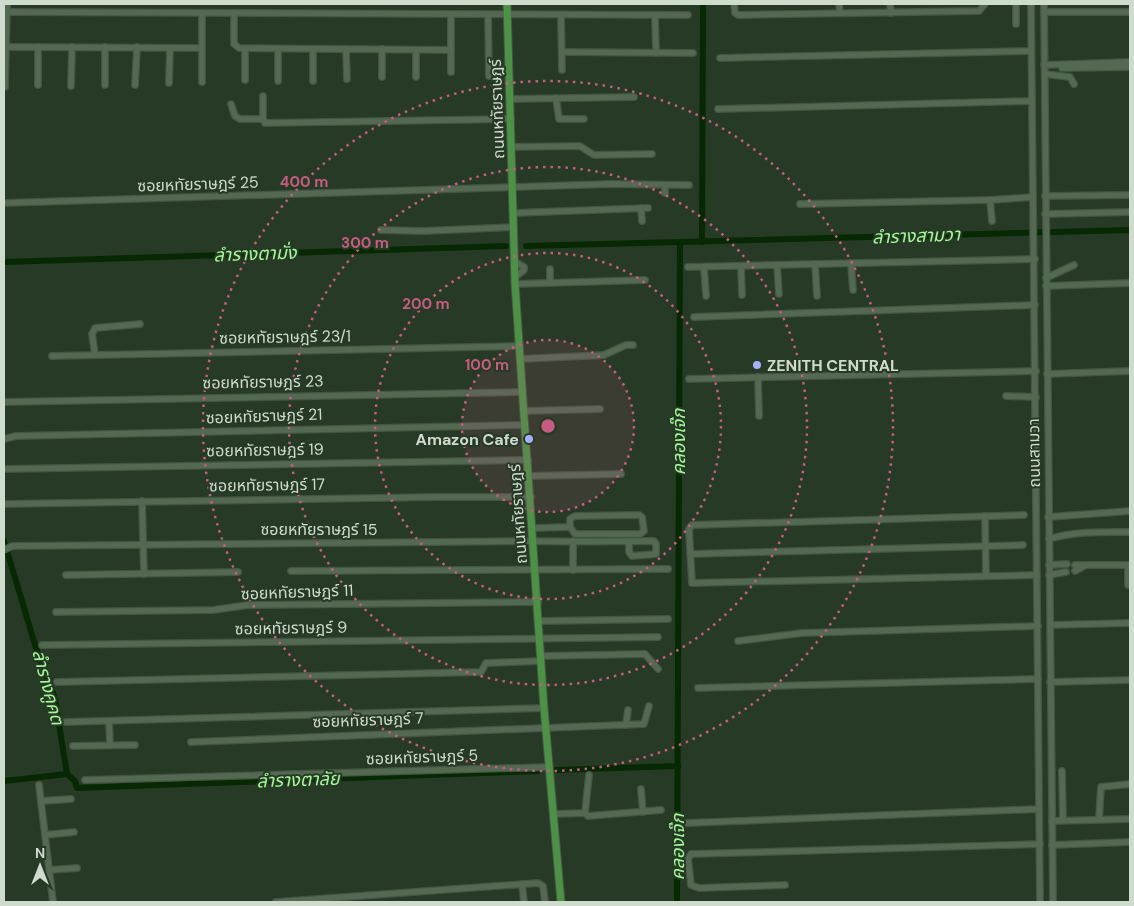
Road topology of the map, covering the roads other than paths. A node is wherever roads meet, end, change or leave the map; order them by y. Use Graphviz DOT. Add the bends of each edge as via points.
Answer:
graph roads {
  1 [pos="8,4"];
  2 [pos="507,4"];
  3 [pos="734,4"];
  4 [pos="839,4"];
  5 [pos="890,4"];
  6 [pos="985,4"];
  7 [pos="1016,4"];
  8 [pos="1031,4"];
  9 [pos="1044,4"];
  10 [pos="8,12"];
  11 [pos="1044,12"];
  12 [pos="1130,12"];
  13 [pos="202,13"];
  14 [pos="234,13"];
  15 [pos="840,13"];
  16 [pos="890,13"];
  17 [pos="451,14"];
  18 [pos="488,15"];
  19 [pos="507,15"];
  20 [pos="561,15"];
  21 [pos="655,15"];
  22 [pos="688,15"];
  23 [pos="1016,24"];
  24 [pos="6,47"];
  25 [pos="38,47"];
  26 [pos="72,47"];
  27 [pos="106,47"];
  28 [pos="136,47"];
  29 [pos="170,48"];
  30 [pos="202,48"];
  31 [pos="245,49"];
  32 [pos="278,49"];
  33 [pos="313,49"];
  34 [pos="346,49"];
  35 [pos="382,50"];
  36 [pos="416,50"];
  37 [pos="451,50"];
  38 [pos="1031,51"];
  39 [pos="562,52"];
  40 [pos="656,53"];
  41 [pos="693,53"];
  42 [pos="720,58"];
  43 [pos="1130,62"];
  44 [pos="1130,67"];
  45 [pos="1045,69"];
  46 [pos="562,70"];
  47 [pos="451,72"];
  48 [pos="489,76"];
  49 [pos="382,77"];
  50 [pos="416,77"];
  51 [pos="347,79"];
  52 [pos="245,80"];
  53 [pos="313,80"];
  54 [pos="278,81"];
  55 [pos="202,82"];
  56 [pos="169,83"];
  57 [pos="1074,84"];
  58 [pos="38,85"];
  59 [pos="135,85"];
  60 [pos="5,86"];
  61 [pos="71,86"];
  62 [pos="104,86"];
  63 [pos="263,96"];
  64 [pos="634,97"];
  65 [pos="556,98"];
  66 [pos="511,99"];
  67 [pos="1032,101"];
  68 [pos="231,104"];
  69 [pos="718,108"];
  70 [pos="262,119"];
  71 [pos="511,119"];
  72 [pos="584,120"];
  73 [pos="1033,135"];
  74 [pos="1044,136"];
  75 [pos="511,147"];
  76 [pos="652,154"];
  77 [pos="665,185"];
  78 [pos="689,185"];
  79 [pos="513,188"];
  80 [pos="666,193"];
  81 [pos="1130,195"];
  82 [pos="1045,196"];
  83 [pos="1034,197"];
  84 [pos="990,200"];
  85 [pos="4,203"];
  86 [pos="800,204"];
  87 [pos="1130,212"];
  88 [pos="513,213"];
  89 [pos="1045,214"];
  90 [pos="642,221"];
  91 [pos="992,221"];
  92 [pos="514,227"];
  93 [pos="381,230"];
  94 [pos="1035,259"];
  95 [pos="851,263"];
  96 [pos="815,264"];
  97 [pos="777,265"];
  98 [pos="1074,265"];
  99 [pos="741,266"];
  100 [pos="688,267"];
  101 [pos="704,267"];
  102 [pos="550,269"];
  103 [pos="1046,278"];
  104 [pos="515,280"];
  105 [pos="645,280"];
  106 [pos="550,283"];
  107 [pos="1130,283"];
  108 [pos="1046,286"];
  109 [pos="853,290"];
  110 [pos="779,294"];
  111 [pos="742,295"];
  112 [pos="706,296"];
  113 [pos="817,296"];
  114 [pos="1035,305"];
  115 [pos="694,317"];
  116 [pos="140,324"];
  117 [pos="633,345"];
  118 [pos="519,346"];
  119 [pos="52,356"];
  120 [pos="95,356"];
  121 [pos="520,359"];
  122 [pos="1036,371"];
  123 [pos="1130,371"];
  124 [pos="1047,374"];
  125 [pos="758,377"];
  126 [pos="689,379"];
  127 [pos="523,392"];
  128 [pos="1006,396"];
  129 [pos="1036,397"];
  130 [pos="4,402"];
  131 [pos="600,409"];
  132 [pos="524,411"];
  133 [pos="759,416"];
  134 [pos="525,425"];
  135 [pos="4,439"];
  136 [pos="528,460"];
  137 [pos="4,469"];
  138 [pos="621,474"];
  139 [pos="529,476"];
  140 [pos="531,497"];
  141 [pos="142,501"];
  142 [pos="4,504"];
  143 [pos="1130,511"];
  144 [pos="1024,515"];
  145 [pos="985,516"];
  146 [pos="1048,516"];
  147 [pos="570,527"];
  148 [pos="533,528"];
  149 [pos="1130,532"];
  150 [pos="1049,540"];
  151 [pos="533,541"];
  152 [pos="629,541"];
  153 [pos="573,542"];
  154 [pos="144,544"];
  155 [pos="985,545"];
  156 [pos="1023,545"];
  157 [pos="6,548"];
  158 [pos="690,554"];
  159 [pos="1049,565"];
  160 [pos="1129,565"];
  161 [pos="1075,568"];
  162 [pos="668,569"];
  163 [pos="536,570"];
  164 [pos="573,570"];
  165 [pos="291,571"];
  166 [pos="238,572"];
  167 [pos="144,574"];
  168 [pos="66,575"];
  169 [pos="986,575"];
  170 [pos="1037,575"];
  171 [pos="1049,575"];
  172 [pos="1128,586"];
  173 [pos="538,602"];
  174 [pos="56,612"];
  175 [pos="668,618"];
  176 [pos="539,621"];
  177 [pos="1130,622"];
  178 [pos="1050,625"];
  179 [pos="1038,626"];
  180 [pos="658,637"];
  181 [pos="540,639"];
  182 [pos="738,641"];
  183 [pos="42,645"];
  184 [pos="1038,657"];
  185 [pos="1050,657"];
  186 [pos="541,658"];
  187 [pos="658,669"];
  188 [pos="1038,679"];
  189 [pos="1130,680"];
  190 [pos="56,682"];
  191 [pos="1050,682"];
  192 [pos="698,688"];
  193 [pos="649,706"];
  194 [pos="544,708"];
  195 [pos="628,710"];
  196 [pos="109,721"];
  197 [pos="66,722"];
  198 [pos="626,725"];
  199 [pos="546,728"];
  200 [pos="191,742"];
  201 [pos="110,745"];
  202 [pos="135,745"];
  203 [pos="73,746"];
  204 [pos="549,767"];
  205 [pos="1062,771"];
  206 [pos="588,775"];
  207 [pos="85,780"];
  208 [pos="1130,784"];
  209 [pos="39,786"];
  210 [pos="641,789"];
  211 [pos="71,799"];
  212 [pos="41,802"];
  213 [pos="1039,809"];
  214 [pos="661,810"];
  215 [pos="643,812"];
  216 [pos="585,813"];
  217 [pos="553,814"];
  218 [pos="1130,818"];
  219 [pos="1098,819"];
  220 [pos="1063,820"];
  221 [pos="1052,821"];
  222 [pos="687,823"];
  223 [pos="74,832"];
  224 [pos="45,835"];
  225 [pos="1130,842"];
  226 [pos="1040,844"];
  227 [pos="1052,845"];
  228 [pos="78,868"];
  229 [pos="49,870"];
  230 [pos="522,884"];
  231 [pos="785,885"];
  232 [pos="53,902"];
  233 [pos="276,902"];
  234 [pos="524,902"];
  235 [pos="545,902"];
  236 [pos="561,902"];
  237 [pos="1040,902"];
  238 [pos="1053,902"];
  1 -- 10 [label="street"];
  2 -- 19 [label="main road, ถนนหทัยราษฎร์"];
  3 -- 15 [label="street" via="738,15"];
  4 -- 15 [label="street"];
  5 -- 16 [label="street"];
  6 -- 16 [label="street" via="979,11"];
  7 -- 23 [label="street"];
  8 -- 38 [label="street, ถนนสามวา"];
  9 -- 11 [label="street, ถนนสามวา"];
  10 -- 13 [label="street"];
  10 -- 24 [label="street"];
  11 -- 12 [label="street"];
  11 -- 45 [label="street, ถนนสามวา"];
  13 -- 14 [label="street"];
  13 -- 30 [label="street"];
  14 -- 17 [label="street"];
  14 -- 31 [label="street" via="234,44 236,48"];
  15 -- 16 [label="street"];
  17 -- 18 [label="street"];
  17 -- 37 [label="street"];
  18 -- 19 [label="street"];
  18 -- 48 [label="street"];
  19 -- 20 [label="street"];
  19 -- 66 [label="main road, ถนนหทัยราษฎร์"];
  20 -- 21 [label="street"];
  20 -- 39 [label="street"];
  21 -- 22 [label="street"];
  21 -- 40 [label="street"];
  24 -- 25 [label="street"];
  24 -- 60 [label="street"];
  25 -- 26 [label="street"];
  25 -- 58 [label="street"];
  26 -- 27 [label="street"];
  26 -- 61 [label="street"];
  27 -- 28 [label="street"];
  27 -- 62 [label="street"];
  28 -- 29 [label="street"];
  28 -- 59 [label="street"];
  29 -- 30 [label="street"];
  29 -- 56 [label="street"];
  30 -- 55 [label="street"];
  31 -- 32 [label="street"];
  31 -- 52 [label="street"];
  32 -- 33 [label="street"];
  32 -- 54 [label="street"];
  33 -- 34 [label="street"];
  33 -- 53 [label="street"];
  34 -- 35 [label="street"];
  34 -- 51 [label="street"];
  35 -- 36 [label="street"];
  35 -- 49 [label="street"];
  36 -- 37 [label="street"];
  36 -- 50 [label="street"];
  37 -- 47 [label="street"];
  38 -- 42 [label="street"];
  38 -- 67 [label="street, ถนนสามวา"];
  39 -- 40 [label="street"];
  39 -- 46 [label="street"];
  40 -- 41 [label="street"];
  43 -- 45 [label="street"];
  44 -- 45 [label="street"];
  45 -- 57 [label="street" via="1070,77"];
  45 -- 74 [label="street, ถนนสามวา"];
  63 -- 70 [label="street"];
  64 -- 65 [label="street"];
  65 -- 66 [label="street"];
  65 -- 72 [label="street" via="559,119"];
  66 -- 71 [label="main road, ถนนหทัยราษฎร์"];
  67 -- 69 [label="street"];
  67 -- 73 [label="street, ถนนสามวา"];
  68 -- 70 [label="street" via="235,116"];
  70 -- 71 [label="street" via="266,123"];
  71 -- 75 [label="main road, ถนนหทัยราษฎร์"];
  73 -- 74 [label="street"];
  73 -- 83 [label="street, ถนนสามวา"];
  74 -- 82 [label="street, ถนนสามวา"];
  75 -- 76 [label="street" via="580,146 594,156"];
  75 -- 79 [label="main road, ถนนหทัยราษฎร์"];
  77 -- 78 [label="street, ซอยหทัยราษฎร์ 25"];
  77 -- 79 [label="street, ซอยหทัยราษฎร์ 25"];
  77 -- 80 [label="street"];
  79 -- 85 [label="street, ซอยหทัยราษฎร์ 25"];
  79 -- 88 [label="main road, ถนนหทัยราษฎร์"];
  81 -- 82 [label="street"];
  82 -- 89 [label="street, ถนนสามวา"];
  83 -- 84 [label="street"];
  83 -- 94 [label="street, ถนนสามวา"];
  84 -- 86 [label="street"];
  84 -- 91 [label="street"];
  87 -- 89 [label="street"];
  88 -- 90 [label="street" via="644,208"];
  88 -- 92 [label="main road, ถนนหทัยราษฎร์"];
  89 -- 103 [label="street, ถนนสามวา"];
  92 -- 93 [label="street"];
  92 -- 104 [label="main road, ถนนหทัยราษฎร์"];
  94 -- 95 [label="street"];
  94 -- 114 [label="street, ถนนสามวา"];
  95 -- 96 [label="street"];
  95 -- 109 [label="street"];
  96 -- 97 [label="street"];
  96 -- 113 [label="street"];
  97 -- 99 [label="street"];
  97 -- 110 [label="street"];
  98 -- 103 [label="street"];
  99 -- 101 [label="street"];
  99 -- 111 [label="street"];
  100 -- 101 [label="street"];
  101 -- 112 [label="street"];
  102 -- 106 [label="street"];
  103 -- 108 [label="street, ถนนสามวา"];
  104 -- 106 [label="street"];
  104 -- 118 [label="main road, ถนนหทัยราษฎร์"];
  105 -- 106 [label="street"];
  107 -- 108 [label="street"];
  108 -- 124 [label="street, ถนนสามวา"];
  114 -- 115 [label="street"];
  114 -- 122 [label="street, ถนนสามวา"];
  116 -- 120 [label="street" via="95,328 92,334"];
  117 -- 121 [label="street" via="626,344 604,355"];
  118 -- 120 [label="street, ซอยหทัยราษฎร์ 23/1"];
  118 -- 121 [label="main road, ถนนหทัยราษฎร์"];
  119 -- 120 [label="street, ซอยหทัยราษฎร์ 23/1"];
  121 -- 127 [label="main road, ถนนหทัยราษฎร์"];
  122 -- 125 [label="street"];
  122 -- 129 [label="street, ถนนสามวา"];
  123 -- 124 [label="street"];
  124 -- 146 [label="street, ถนนสามวา"];
  125 -- 126 [label="street"];
  125 -- 133 [label="street"];
  127 -- 130 [label="street, ซอยหทัยราษฎร์ 23"];
  127 -- 132 [label="main road, ถนนหทัยราษฎร์"];
  128 -- 129 [label="street"];
  129 -- 170 [label="street, ถนนสามวา"];
  131 -- 132 [label="street"];
  132 -- 134 [label="main road, ถนนหทัยราษฎร์"];
  134 -- 135 [label="street, ซอยหทัยราษฎร์ 21" via="16,436"];
  134 -- 136 [label="main road, ถนนหทัยราษฎร์"];
  136 -- 137 [label="street, ซอยหทัยราษฎร์ 19"];
  136 -- 139 [label="main road, ถนนหทัยราษฎร์"];
  138 -- 139 [label="street"];
  139 -- 140 [label="main road, ถนนหทัยราษฎร์"];
  140 -- 141 [label="street, ซอยหทัยราษฎร์ 17"];
  140 -- 148 [label="main road, ถนนหทัยราษฎร์"];
  141 -- 142 [label="street, ซอยหทัยราษฎร์ 17"];
  141 -- 154 [label="street"];
  143 -- 146 [label="street"];
  144 -- 145 [label="street"];
  145 -- 155 [label="street"];
  145 -- 158 [label="street" via="692,525 689,529"];
  146 -- 150 [label="street, ถนนสามวา"];
  147 -- 147 [label="street" via="575,534 584,535 640,534 644,531 639,515 575,516 570,519"];
  147 -- 148 [label="street"];
  148 -- 151 [label="main road, ถนนหทัยราษฎร์"];
  149 -- 150 [label="street" via="1064,534"];
  150 -- 159 [label="street, ถนนสามวา"];
  151 -- 153 [label="street, ซอยหทัยราษฎร์ 15"];
  151 -- 154 [label="street, ซอยหทัยราษฎร์ 15"];
  151 -- 163 [label="main road, ถนนหทัยราษฎร์"];
  152 -- 152 [label="street, ซอยหทัยราษฎร์ 15" via="632,556 656,554 654,541"];
  152 -- 153 [label="street, ซอยหทัยราษฎร์ 15"];
  153 -- 164 [label="street"];
  154 -- 157 [label="street, ซอยหทัยราษฎร์ 15"];
  154 -- 167 [label="street"];
  155 -- 156 [label="street"];
  155 -- 158 [label="street"];
  155 -- 169 [label="street"];
  158 -- 169 [label="street" via="694,584"];
  159 -- 171 [label="street, ถนนสามวา"];
  159 -- 171 [label="street" via="1065,564 1065,572"];
  160 -- 161 [label="street"];
  160 -- 172 [label="street"];
  162 -- 164 [label="street"];
  163 -- 164 [label="street"];
  163 -- 165 [label="street"];
  163 -- 173 [label="main road, ถนนหทัยราษฎร์"];
  166 -- 167 [label="street"];
  167 -- 168 [label="street"];
  169 -- 170 [label="street"];
  170 -- 179 [label="street, ถนนสามวา"];
  171 -- 178 [label="street, ถนนสามวา"];
  173 -- 174 [label="street, ซอยหทัยราษฎร์ 11" via="248,605 213,610"];
  173 -- 176 [label="main road, ถนนหทัยราษฎร์"];
  175 -- 176 [label="street"];
  176 -- 181 [label="main road, ถนนหทัยราษฎร์"];
  177 -- 178 [label="street"];
  178 -- 185 [label="street, ถนนสามวา"];
  179 -- 182 [label="street" via="802,633"];
  179 -- 184 [label="street, ถนนสามวา"];
  180 -- 181 [label="street, ซอยหทัยราษฎร์ 9"];
  181 -- 183 [label="street, ซอยหทัยราษฎร์ 9"];
  181 -- 186 [label="main road, ถนนหทัยราษฎร์"];
  184 -- 185 [label="street"];
  184 -- 188 [label="street, ถนนสามวา"];
  185 -- 191 [label="street, ถนนสามวา"];
  186 -- 187 [label="street" via="645,654"];
  186 -- 190 [label="street" via="486,663 481,672"];
  186 -- 194 [label="main road, ถนนหทัยราษฎร์"];
  188 -- 192 [label="street"];
  188 -- 213 [label="street, ถนนสามวา"];
  189 -- 191 [label="street"];
  191 -- 221 [label="street, ถนนสามวา"];
  193 -- 198 [label="street, ซอยหทัยราษฎร์ 7" via="646,723"];
  194 -- 196 [label="street"];
  194 -- 199 [label="main road, ถนนหทัยราษฎร์"];
  195 -- 198 [label="street"];
  196 -- 197 [label="street"];
  196 -- 201 [label="street"];
  198 -- 199 [label="street, ซอยหทัยราษฎร์ 7"];
  199 -- 200 [label="street, ซอยหทัยราษฎร์ 7"];
  199 -- 204 [label="main road, ถนนหทัยราษฎร์"];
  201 -- 202 [label="street"];
  201 -- 203 [label="street"];
  204 -- 207 [label="street, ซอยหทัยราษฎร์ 5"];
  204 -- 217 [label="main road, ถนนหทัยราษฎร์"];
  205 -- 220 [label="street"];
  206 -- 216 [label="street"];
  208 -- 219 [label="street" via="1101,786"];
  209 -- 212 [label="street"];
  210 -- 215 [label="street"];
  211 -- 212 [label="street"];
  212 -- 224 [label="street"];
  213 -- 222 [label="street"];
  213 -- 226 [label="street, ถนนสามวา"];
  214 -- 215 [label="street"];
  215 -- 216 [label="street" via="588,816"];
  216 -- 217 [label="street"];
  217 -- 236 [label="main road, ถนนหทัยราษฎร์"];
  218 -- 219 [label="street"];
  219 -- 220 [label="street"];
  220 -- 221 [label="street"];
  221 -- 227 [label="street, ถนนสามวา"];
  223 -- 224 [label="street"];
  224 -- 229 [label="street"];
  225 -- 227 [label="street"];
  226 -- 231 [label="street" via="692,854 688,859 691,885 699,888"];
  226 -- 237 [label="street, ถนนสามวา"];
  227 -- 238 [label="street, ถนนสามวา"];
  228 -- 229 [label="street"];
  229 -- 232 [label="street"];
  230 -- 233 [label="street"];
  230 -- 234 [label="street"];
  230 -- 235 [label="street" via="542,884"];
}
